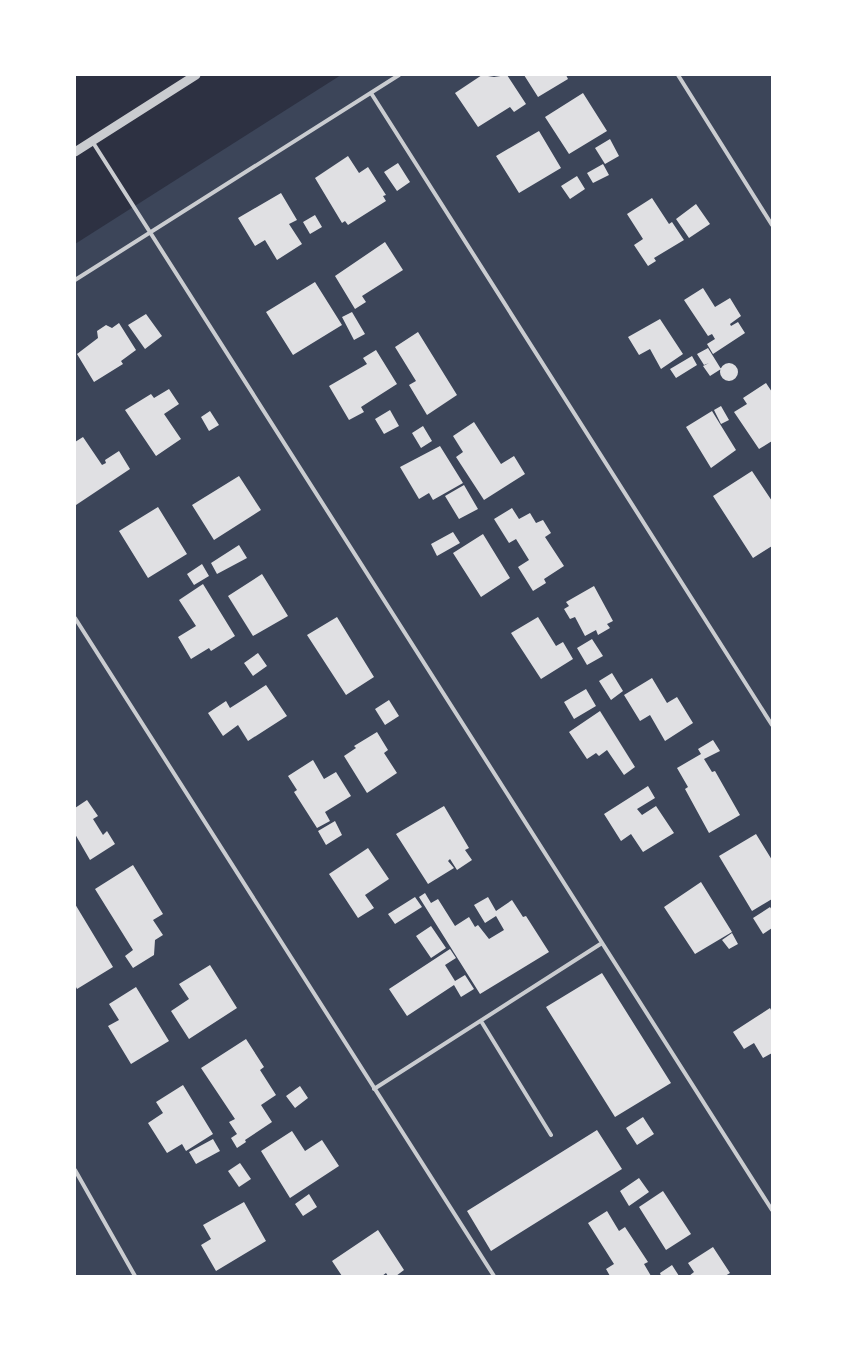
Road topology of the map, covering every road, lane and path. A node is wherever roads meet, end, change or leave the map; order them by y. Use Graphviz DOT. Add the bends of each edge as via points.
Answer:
graph roads {
  1 [pos="196,75"];
  2 [pos="399,75"];
  3 [pos="678,75"];
  4 [pos="371,93"];
  5 [pos="92,141"];
  6 [pos="75,152"];
  7 [pos="772,225"];
  8 [pos="149,232"];
  9 [pos="75,280"];
  10 [pos="75,618"];
  11 [pos="772,725"];
  12 [pos="602,943"];
  13 [pos="481,1021"];
  14 [pos="374,1089"];
  15 [pos="551,1135"];
  16 [pos="75,1170"];
  17 [pos="772,1210"];
  18 [pos="135,1276"];
  19 [pos="494,1276"];
  1 -- 5 [label="street"];
  2 -- 4 [label="lane"];
  3 -- 7 [label="lane"];
  4 -- 8 [label="lane"];
  4 -- 11 [label="lane"];
  5 -- 6 [label="street"];
  5 -- 8 [label="lane"];
  8 -- 9 [label="lane"];
  8 -- 12 [label="lane"];
  10 -- 14 [label="lane"];
  12 -- 13 [label="lane"];
  12 -- 17 [label="lane"];
  13 -- 14 [label="lane"];
  13 -- 15 [label="lane"];
  14 -- 19 [label="lane"];
  16 -- 18 [label="lane"];
}
